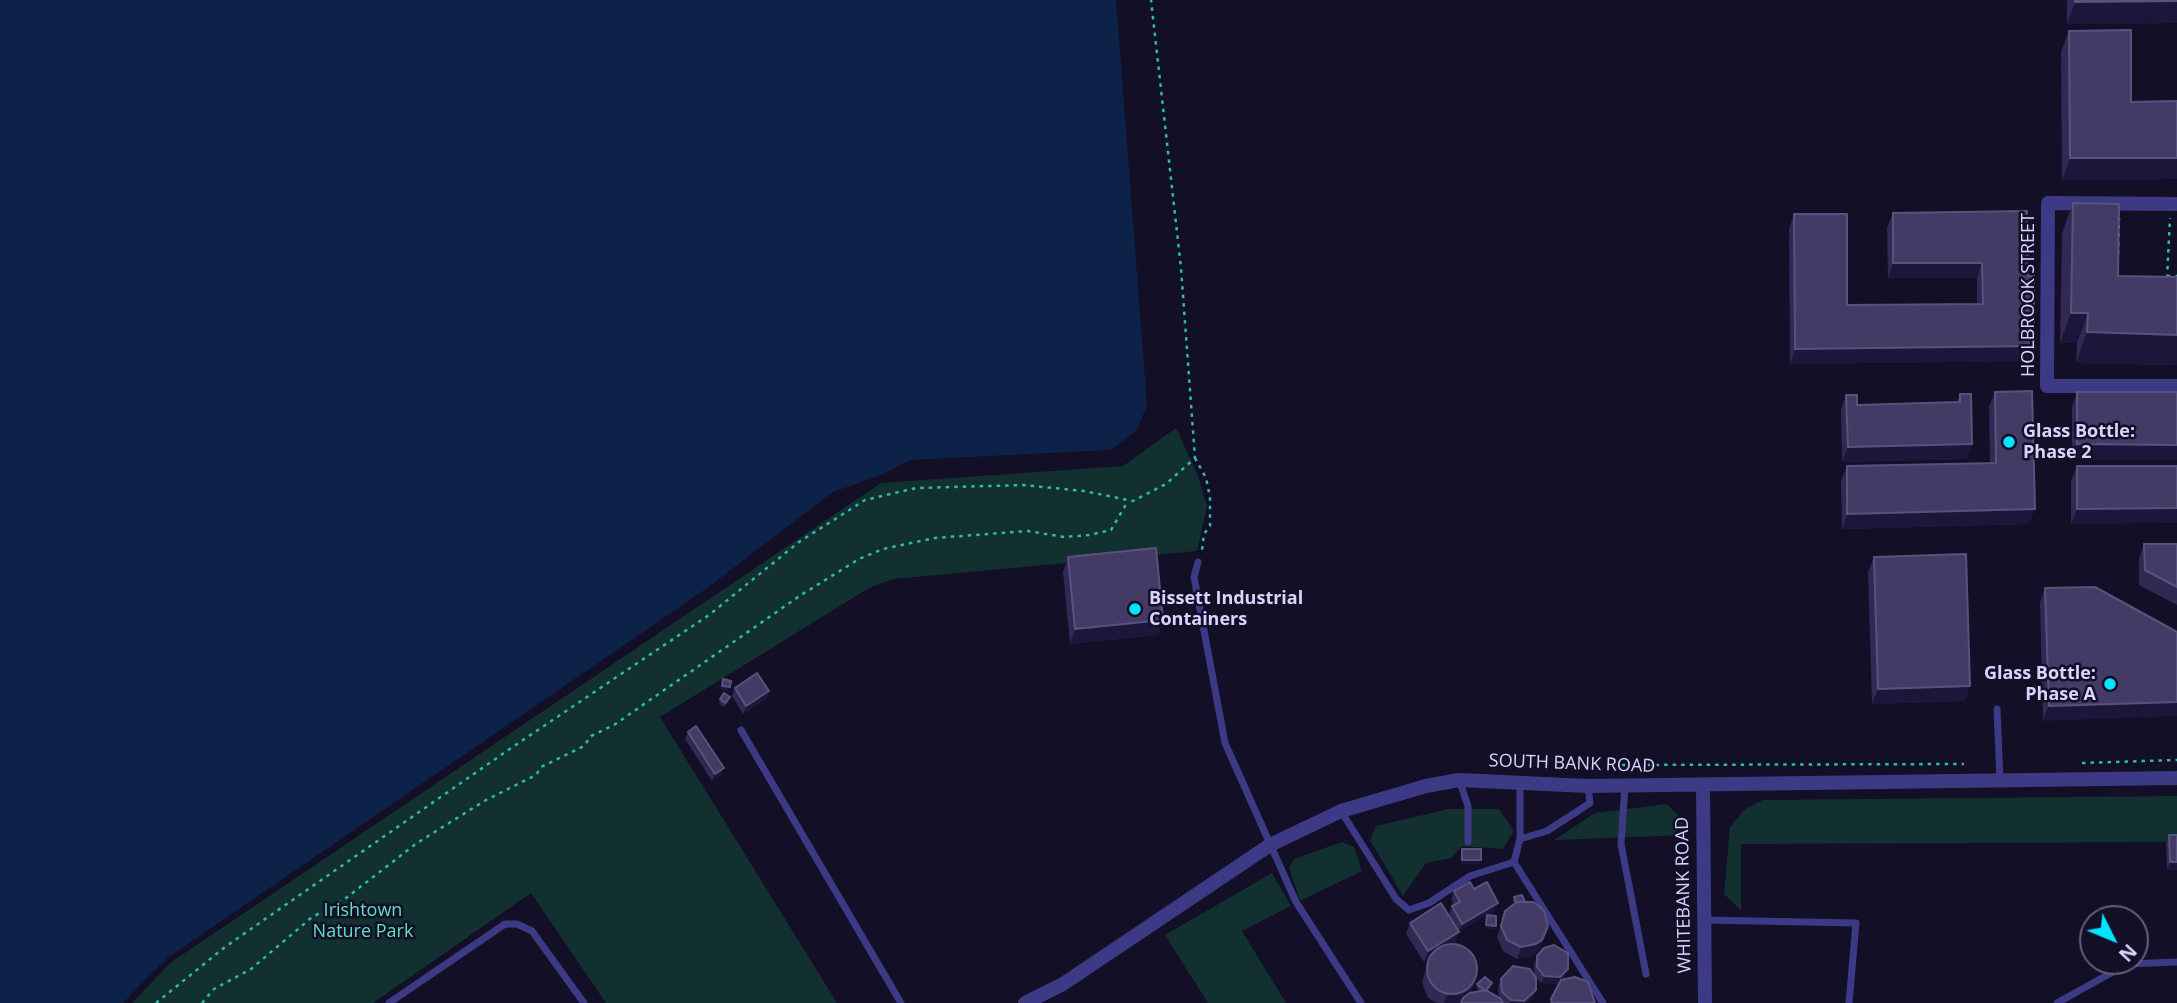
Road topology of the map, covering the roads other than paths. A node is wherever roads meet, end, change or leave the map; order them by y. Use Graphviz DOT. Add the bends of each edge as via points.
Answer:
graph roads {
  1 [pos="2177,204"];
  2 [pos="2177,386"];
  3 [pos="1198,562"];
  4 [pos="1997,709"];
  5 [pos="741,730"];
  6 [pos="2177,778"];
  7 [pos="1459,780"];
  8 [pos="1520,781"];
  9 [pos="2000,781"];
  10 [pos="1703,785"];
  11 [pos="1595,786"];
  12 [pos="1625,786"];
  13 [pos="1341,811"];
  14 [pos="1520,839"];
  15 [pos="1468,842"];
  16 [pos="1270,845"];
  17 [pos="1514,862"];
  18 [pos="1704,920"];
  19 [pos="2177,962"];
  20 [pos="1646,974"];
  21 [pos="1030,1002"];
  22 [pos="389,1003"];
  23 [pos="584,1003"];
  24 [pos="901,1003"];
  25 [pos="1361,1003"];
  26 [pos="1603,1003"];
  27 [pos="1705,1003"];
  28 [pos="1849,1003"];
  29 [pos="2057,1003"];
  1 -- 2 [label="street, HOLBROOK STREET" via="2048,203 2047,386"];
  3 -- 16 [label="lane" via="1194,577 1225,743"];
  4 -- 9 [label="lane"];
  5 -- 24 [label="lane"];
  6 -- 9 [label="street, SOUTH BANK ROAD"];
  7 -- 8 [label="street, SOUTH BANK ROAD"];
  7 -- 13 [label="street, SOUTH BANK ROAD"];
  7 -- 15 [label="lane" via="1468,806"];
  8 -- 11 [label="street, SOUTH BANK ROAD"];
  8 -- 14 [label="lane"];
  9 -- 10 [label="street, SOUTH BANK ROAD"];
  10 -- 12 [label="street, SOUTH BANK ROAD"];
  10 -- 18 [label="street, WHITEBANK ROAD"];
  11 -- 12 [label="street, SOUTH BANK ROAD"];
  11 -- 14 [label="lane" via="1590,803 1547,831"];
  12 -- 20 [label="lane" via="1621,844"];
  13 -- 16 [label="street, SOUTH BANK ROAD"];
  13 -- 17 [label="lane" via="1396,899 1409,909 1429,903 1470,876"];
  14 -- 17 [label="lane"];
  16 -- 21 [label="street, SOUTH BANK ROAD"];
  16 -- 25 [label="lane" via="1296,902"];
  17 -- 26 [label="lane"];
  18 -- 27 [label="street, WHITEBANK ROAD"];
  18 -- 28 [label="lane" via="1856,923"];
  19 -- 29 [label="lane" via="2127,964"];
  22 -- 23 [label="lane" via="505,924 532,931"];
}
